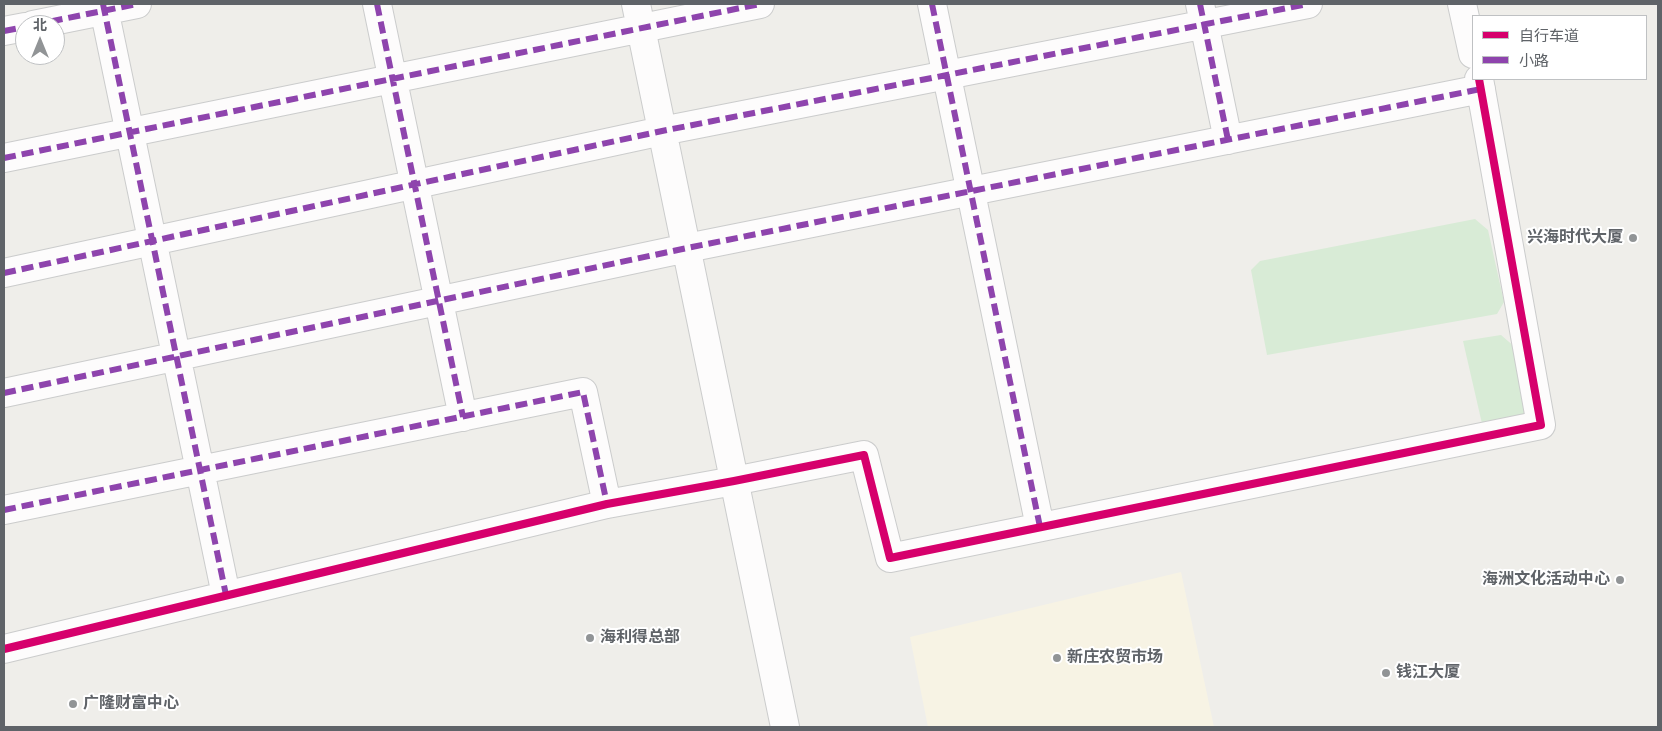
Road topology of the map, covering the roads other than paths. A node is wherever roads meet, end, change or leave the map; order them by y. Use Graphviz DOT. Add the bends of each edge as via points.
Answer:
graph roads {
  1 [pos="137,4"];
  2 [pos="377,4"];
  3 [pos="760,4"];
  4 [pos="932,4"];
  5 [pos="1308,4"];
  6 [pos="1462,4"];
  7 [pos="104,7"];
  8 [pos="1202,14"];
  9 [pos="639,16"];
  10 [pos="65,17"];
  11 [pos="1472,49"];
  12 [pos="947,75"];
  13 [pos="393,78"];
  14 [pos="1480,84"];
  15 [pos="662,131"];
  16 [pos="130,132"];
  17 [pos="1228,140"];
  18 [pos="4,158"];
  19 [pos="415,184"];
  20 [pos="971,191"];
  21 [pos="152,241"];
  22 [pos="687,248"];
  23 [pos="4,273"];
  24 [pos="439,301"];
  25 [pos="176,357"];
  26 [pos="4,393"];
  27 [pos="463,417"];
  28 [pos="200,471"];
  29 [pos="734,481"];
  30 [pos="607,504"];
  31 [pos="4,510"];
  32 [pos="1040,527"];
  33 [pos="226,595"];
  34 [pos="4,649"];
  35 [pos="785,727"];
  1 -- 7 [label="street"];
  2 -- 13 [label="street"];
  3 -- 9 [label="street"];
  4 -- 12 [label="street"];
  5 -- 8 [label="street"];
  6 -- 11 [label="street"];
  7 -- 10 [label="street"];
  7 -- 16 [label="street"];
  8 -- 12 [label="street"];
  8 -- 17 [label="street"];
  9 -- 13 [label="street"];
  9 -- 15 [label="street"];
  12 -- 15 [label="street"];
  12 -- 20 [label="street"];
  13 -- 16 [label="street"];
  13 -- 19 [label="street"];
  14 -- 17 [label="street"];
  14 -- 32 [label="street" via="1541,425"];
  15 -- 19 [label="street"];
  15 -- 22 [label="street"];
  16 -- 18 [label="street"];
  16 -- 21 [label="street"];
  17 -- 20 [label="street"];
  19 -- 21 [label="street"];
  19 -- 24 [label="street"];
  20 -- 22 [label="street"];
  20 -- 32 [label="street"];
  21 -- 23 [label="street"];
  21 -- 25 [label="street"];
  22 -- 24 [label="street"];
  22 -- 29 [label="street"];
  24 -- 25 [label="street"];
  24 -- 27 [label="street"];
  25 -- 26 [label="street"];
  25 -- 28 [label="street"];
  27 -- 28 [label="street"];
  27 -- 30 [label="street" via="583,392"];
  28 -- 31 [label="street"];
  28 -- 33 [label="street"];
  29 -- 30 [label="street"];
  29 -- 32 [label="street" via="864,455 890,558"];
  29 -- 35 [label="street"];
  30 -- 33 [label="street"];
  33 -- 34 [label="street"];
}
